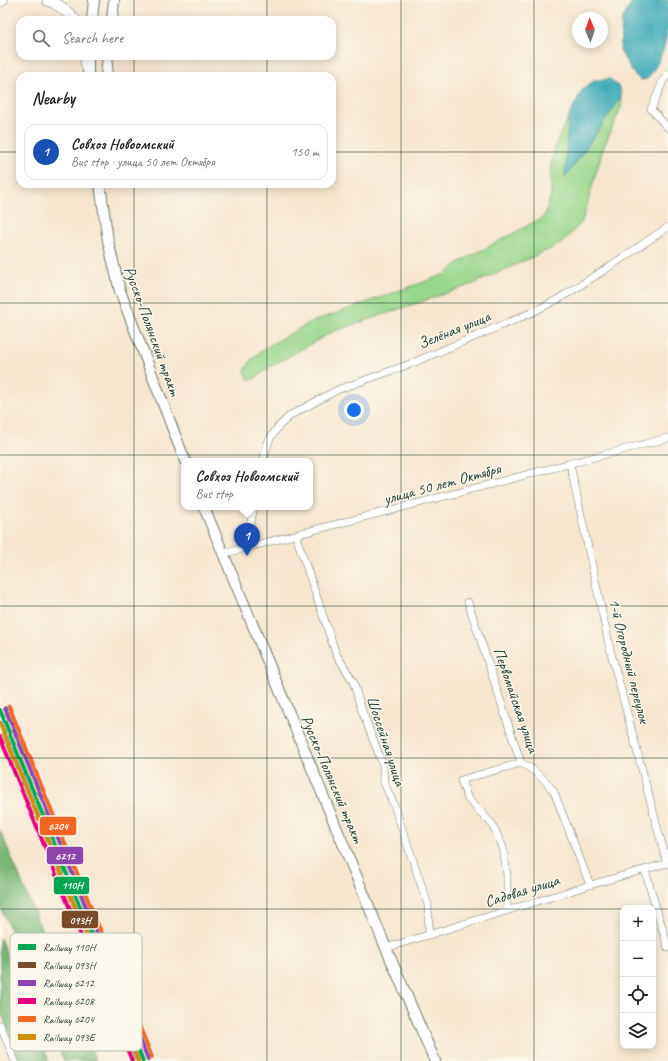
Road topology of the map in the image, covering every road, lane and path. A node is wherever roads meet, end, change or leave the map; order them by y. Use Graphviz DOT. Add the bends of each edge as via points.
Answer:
graph roads {
  1 [pos="48,0"];
  2 [pos="94,0"];
  3 [pos="114,0"];
  4 [pos="72,16"];
  5 [pos="92,16"];
  6 [pos="112,16"];
  7 [pos="108,60"];
  8 [pos="106,72"];
  9 [pos="668,74"];
  10 [pos="668,128"];
  11 [pos="101,188"];
  12 [pos="668,227"];
  13 [pos="668,438"];
  14 [pos="184,458"];
  15 [pos="264,458"];
  16 [pos="570,464"];
  17 [pos="205,510"];
  18 [pos="253,510"];
  19 [pos="296,536"];
  20 [pos="245,549"];
  21 [pos="222,554"];
  22 [pos="468,602"];
  23 [pos="521,764"];
  24 [pos="667,863"];
  25 [pos="645,870"];
  26 [pos="590,885"];
  27 [pos="508,910"];
  28 [pos="429,935"];
  29 [pos="386,948"];
  30 [pos="668,948"];
  31 [pos="0,1025"];
  32 [pos="10,1049"];
  33 [pos="11,1051"];
  34 [pos="15,1061"];
  35 [pos="435,1061"];
  1 -- 4 [label="main road" via="56,3"];
  2 -- 5 [label="main road"];
  3 -- 6 [label="main road"];
  7 -- 8 [label="main road"];
  9 -- 10 [label="street" via="651,109"];
  11 -- 14 [label="main road, Русско-Полянский тракт" via="108,241 120,291"];
  12 -- 15 [label="street, Зелёная улица" via="560,298 533,312 410,364 337,390 291,415 269,440"];
  13 -- 16 [label="street, улица 50 лет Октября"];
  16 -- 19 [label="street, улица 50 лет Октября"];
  16 -- 24 [label="street, 1-й Огородный переулок" via="610,649"];
  17 -- 21 [label="main road, Русско-Полянский тракт"];
  18 -- 20 [label="street"];
  19 -- 20 [label="street, улица 50 лет Октября"];
  19 -- 28 [label="street, Шоссейная улица" via="336,654 353,681 382,765 386,789 394,805 428,905"];
  20 -- 21 [label="street, улица 50 лет Октября"];
  21 -- 29 [label="main road, Русско-Полянский тракт"];
  22 -- 23 [label="street, Первомайская улица"];
  23 -- 26 [label="street, Первомайская улица" via="532,768 545,779 554,792"];
  23 -- 27 [label="street" via="461,780 468,799 492,824 503,847"];
  24 -- 25 [label="street, Садовая улица"];
  25 -- 26 [label="street, Садовая улица"];
  25 -- 30 [label="street"];
  26 -- 27 [label="street, Садовая улица"];
  27 -- 28 [label="street, Садовая улица"];
  28 -- 29 [label="street, Садовая улица"];
  29 -- 35 [label="main road, Русско-Полянский тракт"];
  31 -- 32 [label="street"];
  33 -- 34 [label="street"];
}
